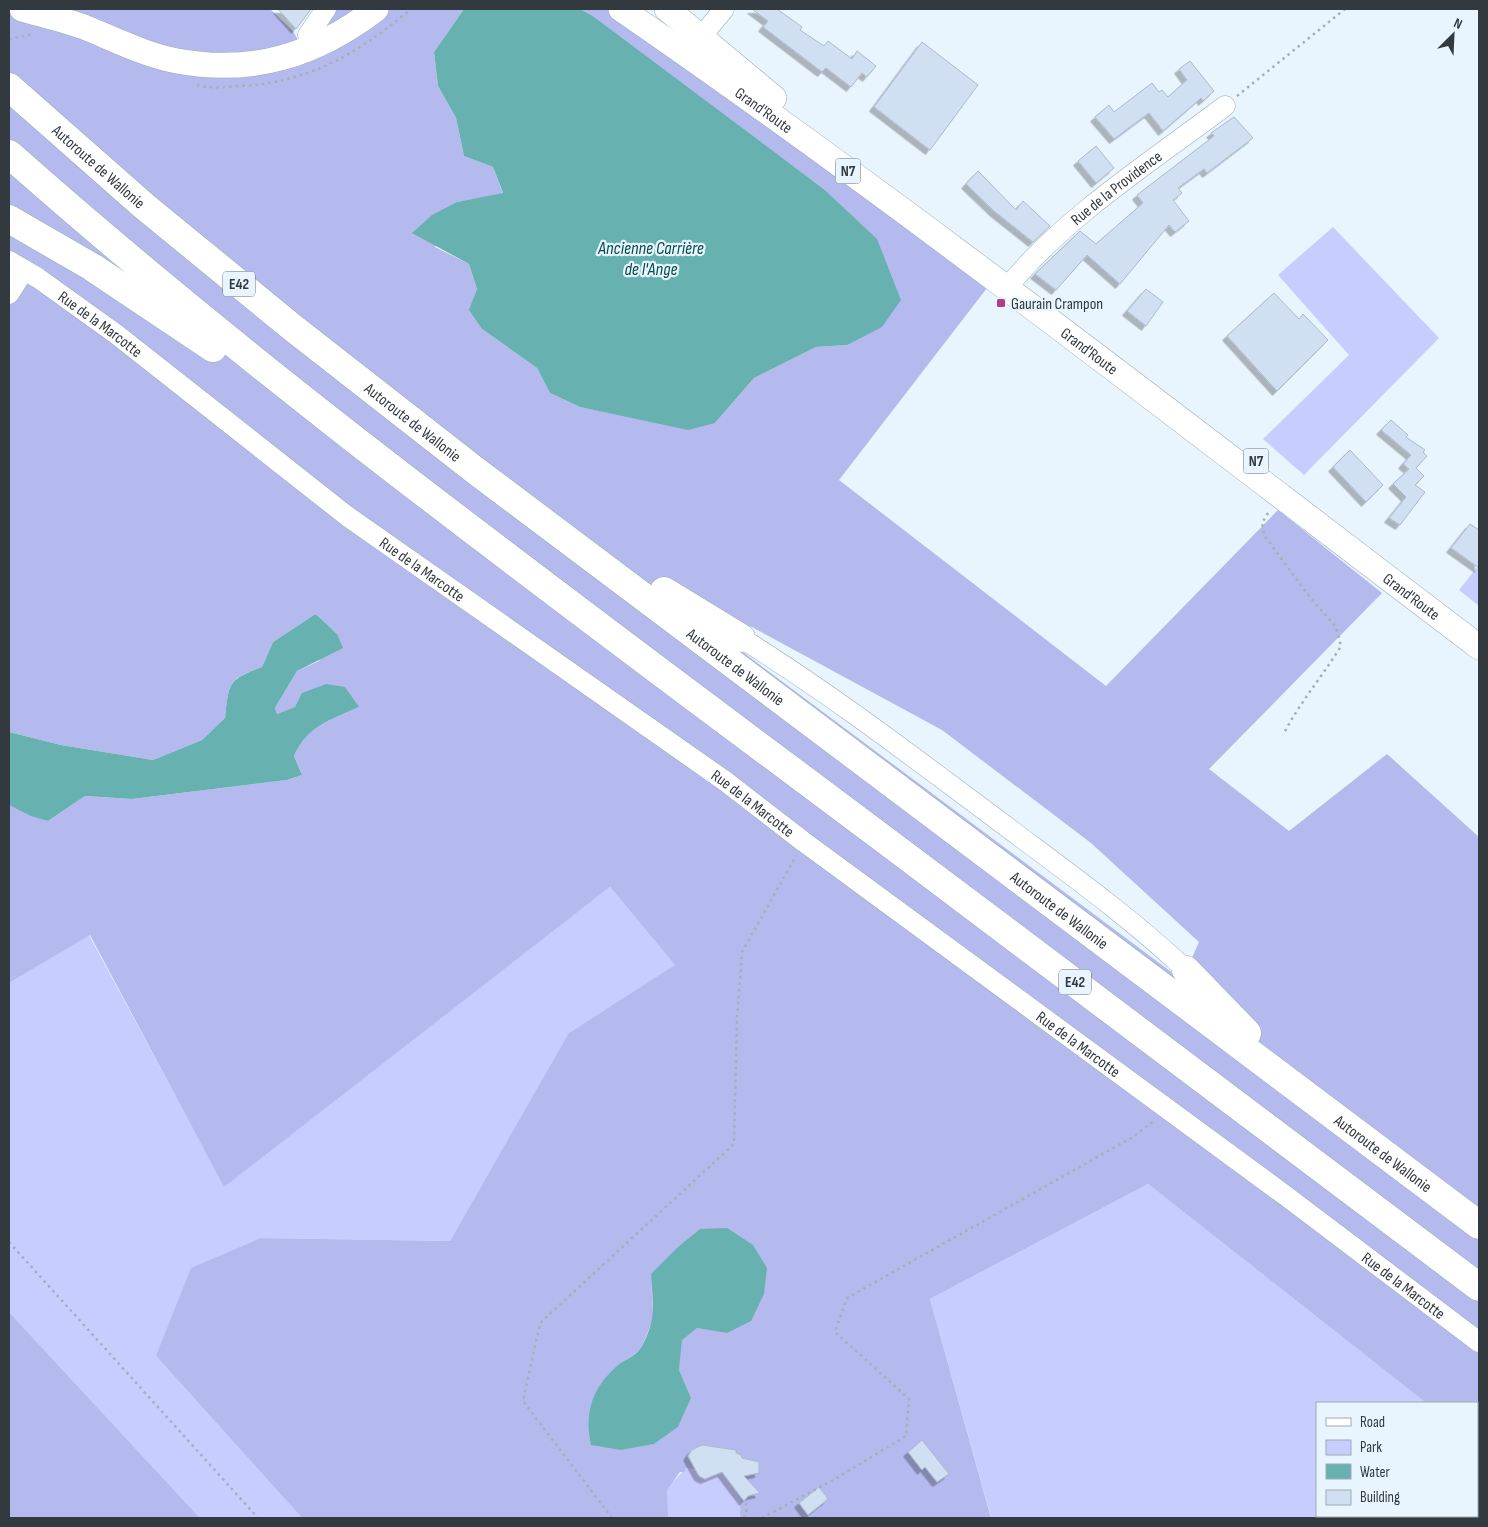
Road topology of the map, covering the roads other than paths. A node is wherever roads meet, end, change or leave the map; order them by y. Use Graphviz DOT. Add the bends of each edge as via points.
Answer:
graph roads {
  1 [pos="22,9"];
  2 [pos="326,9"];
  3 [pos="376,9"];
  4 [pos="621,9"];
  5 [pos="667,9"];
  6 [pos="724,9"];
  7 [pos="694,46"];
  8 [pos="312,48"];
  9 [pos="9,87"];
  10 [pos="1225,106"];
  11 [pos="9,154"];
  12 [pos="9,220"];
  13 [pos="17,266"];
  14 [pos="1011,284"];
  15 [pos="9,294"];
  16 [pos="265,369"];
  17 [pos="562,534"];
  18 [pos="1479,629"];
  19 [pos="741,638"];
  20 [pos="1479,647"];
  21 [pos="1186,970"];
  22 [pos="1342,1120"];
  23 [pos="1479,1225"];
  24 [pos="1479,1287"];
  25 [pos="1479,1342"];
  1 -- 8 [label="main road" via="82,26 176,61 218,66 251,64 284,59"];
  2 -- 8 [label="street" via="308,35"];
  3 -- 8 [label="main road" via="352,28"];
  4 -- 7 [label="main road, Grand'Route / N7"];
  5 -- 7 [label="main road, Grand'Route / N7"];
  6 -- 7 [label="street"];
  7 -- 14 [label="main road, Grand'Route / N7"];
  9 -- 17 [label="highway, Autoroute de Wallonie / E42" via="144,206 293,328"];
  10 -- 14 [label="street, Rue de la Providence" via="1082,215"];
  11 -- 16 [label="highway, E42" via="112,245"];
  12 -- 16 [label="highway" via="92,267 228,358"];
  13 -- 15 [label="street" via="18,283"];
  13 -- 25 [label="street, Rue de la Marcotte" via="116,334 347,516 717,776"];
  14 -- 18 [label="main road, Grand'Route / N7"];
  14 -- 20 [label="main road, Grand'Route / N7" via="1280,497"];
  16 -- 24 [label="highway, E42" via="454,516"];
  17 -- 19 [label="highway" via="629,570"];
  17 -- 22 [label="highway, Autoroute de Wallonie / E42"];
  19 -- 21 [label="street" via="843,705 1096,894"];
  21 -- 22 [label="highway"];
  22 -- 23 [label="highway, Autoroute de Wallonie / E42"];
}
